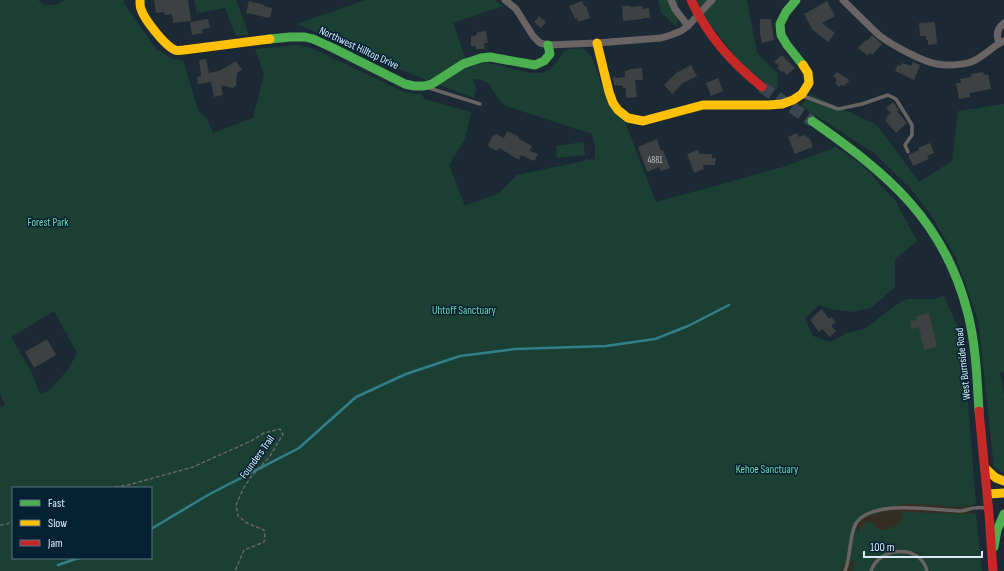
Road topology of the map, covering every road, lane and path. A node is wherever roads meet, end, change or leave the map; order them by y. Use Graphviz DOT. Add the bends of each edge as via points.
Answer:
graph roads {
  1 [pos="140,0"];
  2 [pos="505,0"];
  3 [pos="671,0"];
  4 [pos="691,0"];
  5 [pos="712,0"];
  6 [pos="796,0"];
  7 [pos="843,0"];
  8 [pos="698,15"];
  9 [pos="1004,23"];
  10 [pos="688,26"];
  11 [pos="1001,42"];
  12 [pos="597,43"];
  13 [pos="548,45"];
  14 [pos="424,86"];
  15 [pos="762,87"];
  16 [pos="800,95"];
  17 [pos="480,104"];
  18 [pos="812,121"];
  19 [pos="908,152"];
  20 [pos="985,468"];
  21 [pos="1004,481"];
  22 [pos="115,487"];
  23 [pos="1004,493"];
  24 [pos="988,494"];
  25 [pos="989,508"];
  26 [pos="1004,514"];
  27 [pos="12,522"];
  28 [pos="0,525"];
  29 [pos="992,557"];
  30 [pos="235,571"];
  31 [pos="845,571"];
  32 [pos="871,571"];
  33 [pos="928,571"];
  34 [pos="993,571"];
  1 -- 14 [label="street, Northwest Hilltop Drive" via="146,19 167,45 175,50 304,37 333,48 405,84"];
  2 -- 13 [label="street" via="516,9 533,36"];
  3 -- 10 [label="street"];
  4 -- 8 [label="street"];
  5 -- 8 [label="street"];
  6 -- 16 [label="street" via="783,15 780,33 807,71 808,83"];
  7 -- 11 [label="street" via="894,45 937,64 971,62"];
  8 -- 10 [label="street"];
  8 -- 15 [label="street" via="724,52"];
  9 -- 11 [label="street" via="997,33 997,38"];
  10 -- 12 [label="street" via="661,38"];
  12 -- 13 [label="street"];
  12 -- 16 [label="street" via="613,103 622,114 635,120 643,121 703,105 784,104"];
  13 -- 14 [label="street" via="550,54 544,61 535,65 481,58 463,64 432,84"];
  14 -- 17 [label="lane"];
  16 -- 19 [label="lane" via="838,109 888,95 896,99 912,125 912,135 905,144"];
  18 -- 20 [label="street, West Burnside Road" via="871,164 898,189 933,231 949,261 961,289 975,346"];
  20 -- 21 [label="street" via="993,477"];
  20 -- 24 [label="street, West Burnside Road"];
  22 -- 30 [label="path, Founders Trail" via="193,466 251,442 264,433 280,429 283,434 270,456 243,490 236,505 238,516 264,530 265,536 264,542 244,550"];
  23 -- 24 [label="street"];
  24 -- 25 [label="street, West Burnside Road"];
  25 -- 29 [label="street, West Burnside Road"];
  25 -- 31 [label="lane" via="962,511 908,507 868,514 855,525"];
  26 -- 29 [label="street" via="997,530"];
  27 -- 28 [label="path"];
  29 -- 34 [label="street, West Burnside Road"];
  32 -- 33 [label="lane" via="880,558 902,551 916,555"];
}
